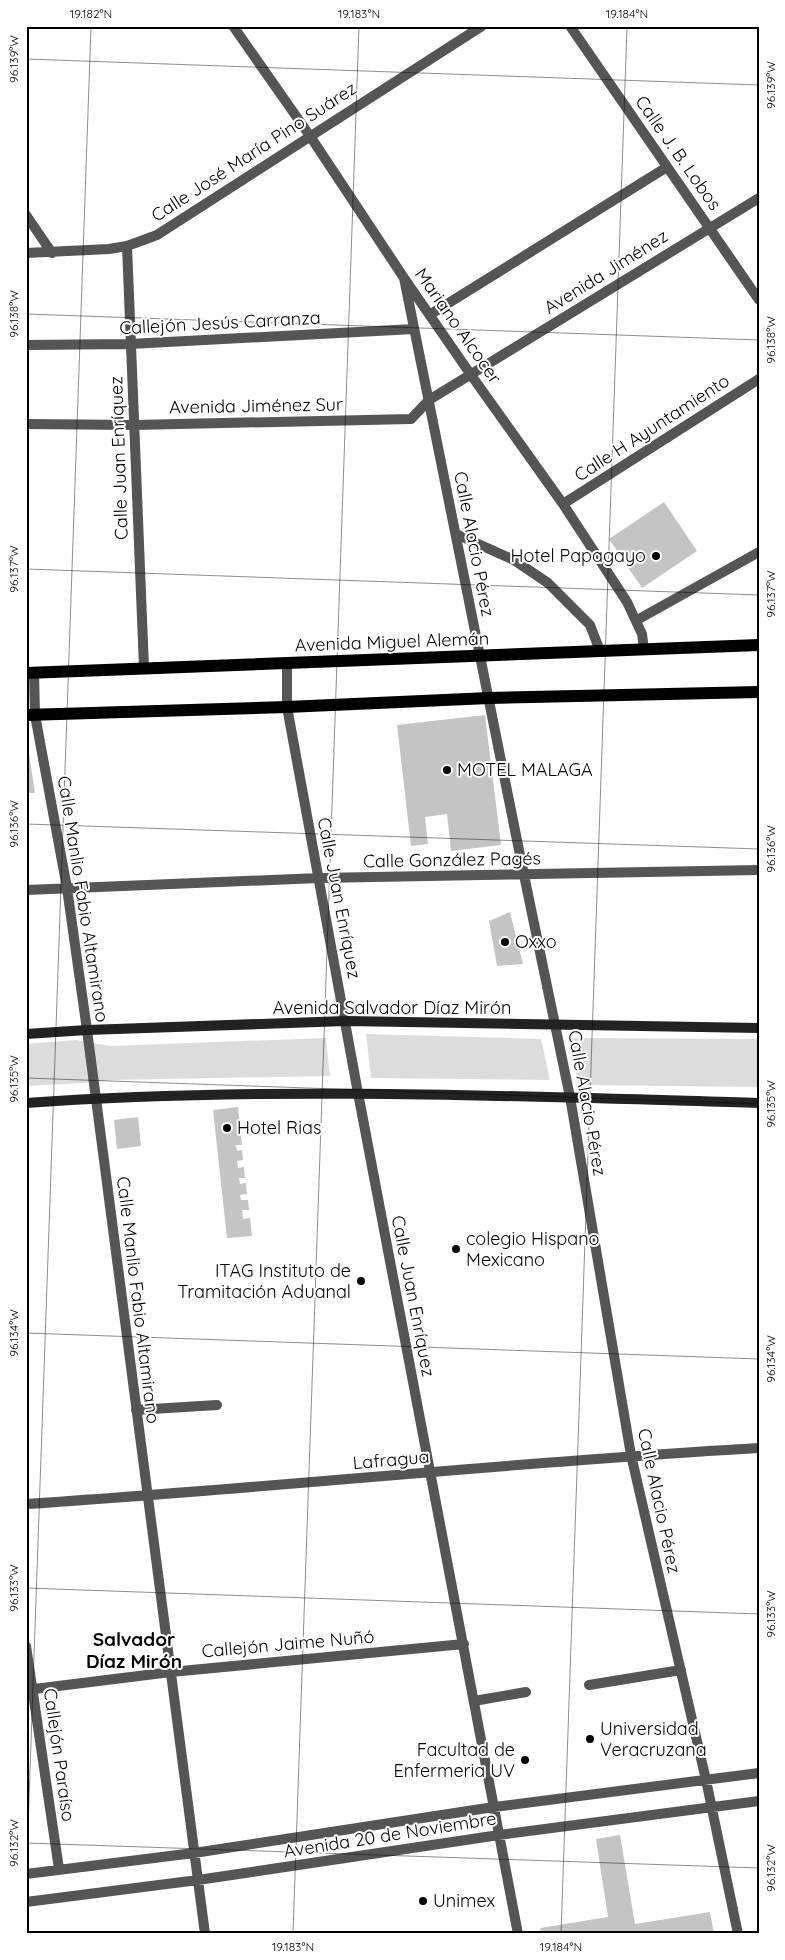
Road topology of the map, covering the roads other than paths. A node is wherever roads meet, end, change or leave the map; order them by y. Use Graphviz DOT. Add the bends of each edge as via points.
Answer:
graph roads {
  1 [pos="232,26"];
  2 [pos="482,26"];
  3 [pos="570,26"];
  4 [pos="310,136"];
  5 [pos="667,167"];
  6 [pos="759,198"];
  7 [pos="26,214"];
  8 [pos="710,228"];
  9 [pos="127,246"];
  10 [pos="26,253"];
  11 [pos="52,253"];
  12 [pos="404,278"];
  13 [pos="759,300"];
  14 [pos="431,314"];
  15 [pos="414,330"];
  16 [pos="130,344"];
  17 [pos="26,345"];
  18 [pos="471,375"];
  19 [pos="759,379"];
  20 [pos="429,400"];
  21 [pos="26,424"];
  22 [pos="134,425"];
  23 [pos="563,504"];
  24 [pos="456,534"];
  25 [pos="759,552"];
  26 [pos="637,620"];
  27 [pos="759,645"];
  28 [pos="644,650"];
  29 [pos="600,651"];
  30 [pos="480,657"];
  31 [pos="287,663"];
  32 [pos="144,668"];
  33 [pos="30,672"];
  34 [pos="759,692"];
  35 [pos="489,698"];
  36 [pos="287,707"];
  37 [pos="31,715"];
  38 [pos="759,870"];
  39 [pos="524,876"];
  40 [pos="319,878"];
  41 [pos="67,888"];
  42 [pos="26,890"];
  43 [pos="346,1021"];
  44 [pos="556,1024"];
  45 [pos="759,1028"];
  46 [pos="87,1030"];
  47 [pos="26,1034"];
  48 [pos="358,1093"];
  49 [pos="95,1098"];
  50 [pos="570,1098"];
  51 [pos="759,1102"];
  52 [pos="26,1103"];
  53 [pos="217,1405"];
  54 [pos="136,1410"];
  55 [pos="759,1448"];
  56 [pos="631,1455"];
  57 [pos="430,1473"];
  58 [pos="147,1496"];
  59 [pos="26,1504"];
  60 [pos="464,1644"];
  61 [pos="26,1646"];
  62 [pos="680,1670"];
  63 [pos="171,1672"];
  64 [pos="589,1685"];
  65 [pos="30,1690"];
  66 [pos="526,1692"];
  67 [pos="474,1701"];
  68 [pos="759,1773"];
  69 [pos="706,1780"];
  70 [pos="759,1801"];
  71 [pos="494,1807"];
  72 [pos="712,1808"];
  73 [pos="499,1835"];
  74 [pos="194,1853"];
  75 [pos="59,1869"];
  76 [pos="26,1874"];
  77 [pos="198,1880"];
  78 [pos="26,1902"];
  79 [pos="205,1934"];
  80 [pos="518,1934"];
  81 [pos="738,1934"];
  1 -- 4 [label="street, Mariano Alcocer"];
  2 -- 4 [label="street, Calle José María Pino Suárez"];
  3 -- 5 [label="street, Calle J. B. Lobos"];
  4 -- 9 [label="street, Calle José María Pino Suárez" via="157,235"];
  4 -- 12 [label="street, Mariano Alcocer"];
  5 -- 8 [label="street, Calle J. B. Lobos"];
  5 -- 14 [label="street"];
  6 -- 8 [label="street, Avenida Jiménez"];
  7 -- 11 [label="street"];
  8 -- 13 [label="street, Calle J. B. Lobos"];
  8 -- 18 [label="street, Avenida Jiménez"];
  9 -- 11 [label="street, Calle José María Pino Suárez"];
  9 -- 16 [label="street, Calle Juan Enríquez"];
  10 -- 11 [label="street, Calle José María Pino Suárez"];
  12 -- 14 [label="street, Mariano Alcocer"];
  12 -- 15 [label="street, Calle Alacio Pérez"];
  14 -- 18 [label="street, Mariano Alcocer"];
  15 -- 16 [label="street, Callejón Jesús Carranza"];
  15 -- 20 [label="street, Calle Alacio Pérez"];
  16 -- 17 [label="street, Callejón Jesús Carranza"];
  16 -- 22 [label="street, Calle Juan Enríquez"];
  18 -- 20 [label="street, Avenida Jiménez Sur"];
  18 -- 23 [label="street, Mariano Alcocer"];
  19 -- 23 [label="street, Calle H Ayuntamiento"];
  20 -- 22 [label="street, Avenida Jiménez Sur" via="411,418"];
  20 -- 24 [label="street, Calle Alacio Pérez"];
  21 -- 22 [label="street, Avenida Jiménez Sur"];
  22 -- 32 [label="street, Calle Juan Enríquez"];
  23 -- 26 [label="street, Mariano Alcocer"];
  24 -- 29 [label="street" via="514,560 548,582 590,624"];
  24 -- 30 [label="street, Calle Alacio Pérez"];
  25 -- 26 [label="street"];
  26 -- 28 [label="street, Mariano Alcocer"];
  27 -- 28 [label="main road, Avenida Miguel Alemán"];
  28 -- 29 [label="main road, Avenida Miguel Alemán"];
  29 -- 30 [label="main road, Avenida Miguel Alemán"];
  30 -- 31 [label="main road, Avenida Miguel Alemán"];
  30 -- 35 [label="street, Calle Alacio Pérez"];
  31 -- 32 [label="main road, Avenida Miguel Alemán"];
  31 -- 36 [label="street, Calle Juan Enríquez"];
  32 -- 33 [label="main road, Avenida Miguel Alemán"];
  33 -- 37 [label="street, Calle Manlio Fabio Altamirano"];
  34 -- 35 [label="main road"];
  35 -- 36 [label="main road"];
  35 -- 39 [label="street, Calle Alacio Pérez"];
  36 -- 37 [label="main road"];
  36 -- 40 [label="street, Calle Juan Enríquez"];
  37 -- 41 [label="street, Calle Manlio Fabio Altamirano"];
  38 -- 39 [label="street, Calle González Pagés"];
  39 -- 40 [label="street, Calle González Pagés"];
  39 -- 44 [label="street, Calle Alacio Pérez"];
  40 -- 41 [label="street, Calle González Pagés"];
  40 -- 43 [label="street, Calle Juan Enríquez"];
  41 -- 42 [label="street, Calle González Pagés"];
  41 -- 46 [label="street, Calle Manlio Fabio Altamirano"];
  43 -- 44 [label="main road, Avenida Salvador Díaz Mirón"];
  43 -- 46 [label="main road, Avenida Salvador Díaz Mirón"];
  43 -- 48 [label="street, Calle Juan Enríquez"];
  44 -- 45 [label="main road, Avenida Salvador Díaz Mirón"];
  44 -- 50 [label="street, Calle Alacio Pérez"];
  46 -- 47 [label="main road, Avenida Salvador Díaz Mirón"];
  46 -- 49 [label="street, Calle Manlio Fabio Altamirano"];
  48 -- 49 [label="main road"];
  48 -- 50 [label="main road"];
  48 -- 57 [label="street, Calle Juan Enríquez"];
  49 -- 52 [label="main road"];
  49 -- 54 [label="street, Calle Manlio Fabio Altamirano"];
  50 -- 51 [label="main road"];
  50 -- 56 [label="street, Calle Alacio Pérez"];
  53 -- 54 [label="street"];
  54 -- 58 [label="street, Calle Manlio Fabio Altamirano"];
  55 -- 56 [label="street, Lafragua"];
  56 -- 57 [label="street, Lafragua"];
  56 -- 62 [label="street, Calle Alacio Pérez"];
  57 -- 58 [label="street, Lafragua"];
  57 -- 60 [label="street, Calle Juan Enríquez"];
  58 -- 59 [label="street, Lafragua"];
  58 -- 63 [label="street, Calle Manlio Fabio Altamirano"];
  60 -- 63 [label="street, Callejón Jaime Nuñó"];
  60 -- 67 [label="street, Calle Juan Enríquez"];
  61 -- 65 [label="street, Callejón Paraíso"];
  62 -- 64 [label="street"];
  62 -- 69 [label="street, Calle Alacio Pérez"];
  63 -- 65 [label="street, Callejón Jaime Nuñó"];
  63 -- 74 [label="street, Calle Manlio Fabio Altamirano"];
  65 -- 75 [label="street, Callejón Paraíso"];
  66 -- 67 [label="street"];
  67 -- 71 [label="street, Calle Juan Enríquez"];
  68 -- 69 [label="street, Avenida 20 de Noviembre"];
  69 -- 71 [label="street, Avenida 20 de Noviembre"];
  69 -- 72 [label="street, Calle Alacio Pérez"];
  70 -- 72 [label="street, Avenida 20 de Noviembre"];
  71 -- 73 [label="street, Calle Juan Enríquez"];
  71 -- 74 [label="street, Avenida 20 de Noviembre"];
  72 -- 73 [label="street, Avenida 20 de Noviembre"];
  72 -- 81 [label="street, Calle Alacio Pérez"];
  73 -- 77 [label="street, Avenida 20 de Noviembre"];
  73 -- 80 [label="street, Calle Juan Enríquez"];
  74 -- 75 [label="street, Avenida 20 de Noviembre"];
  74 -- 77 [label="street, Calle Manlio Fabio Altamirano"];
  75 -- 76 [label="street, Avenida 20 de Noviembre"];
  77 -- 78 [label="street, Avenida 20 de Noviembre"];
  77 -- 79 [label="street, Calle Manlio Fabio Altamirano"];
}
